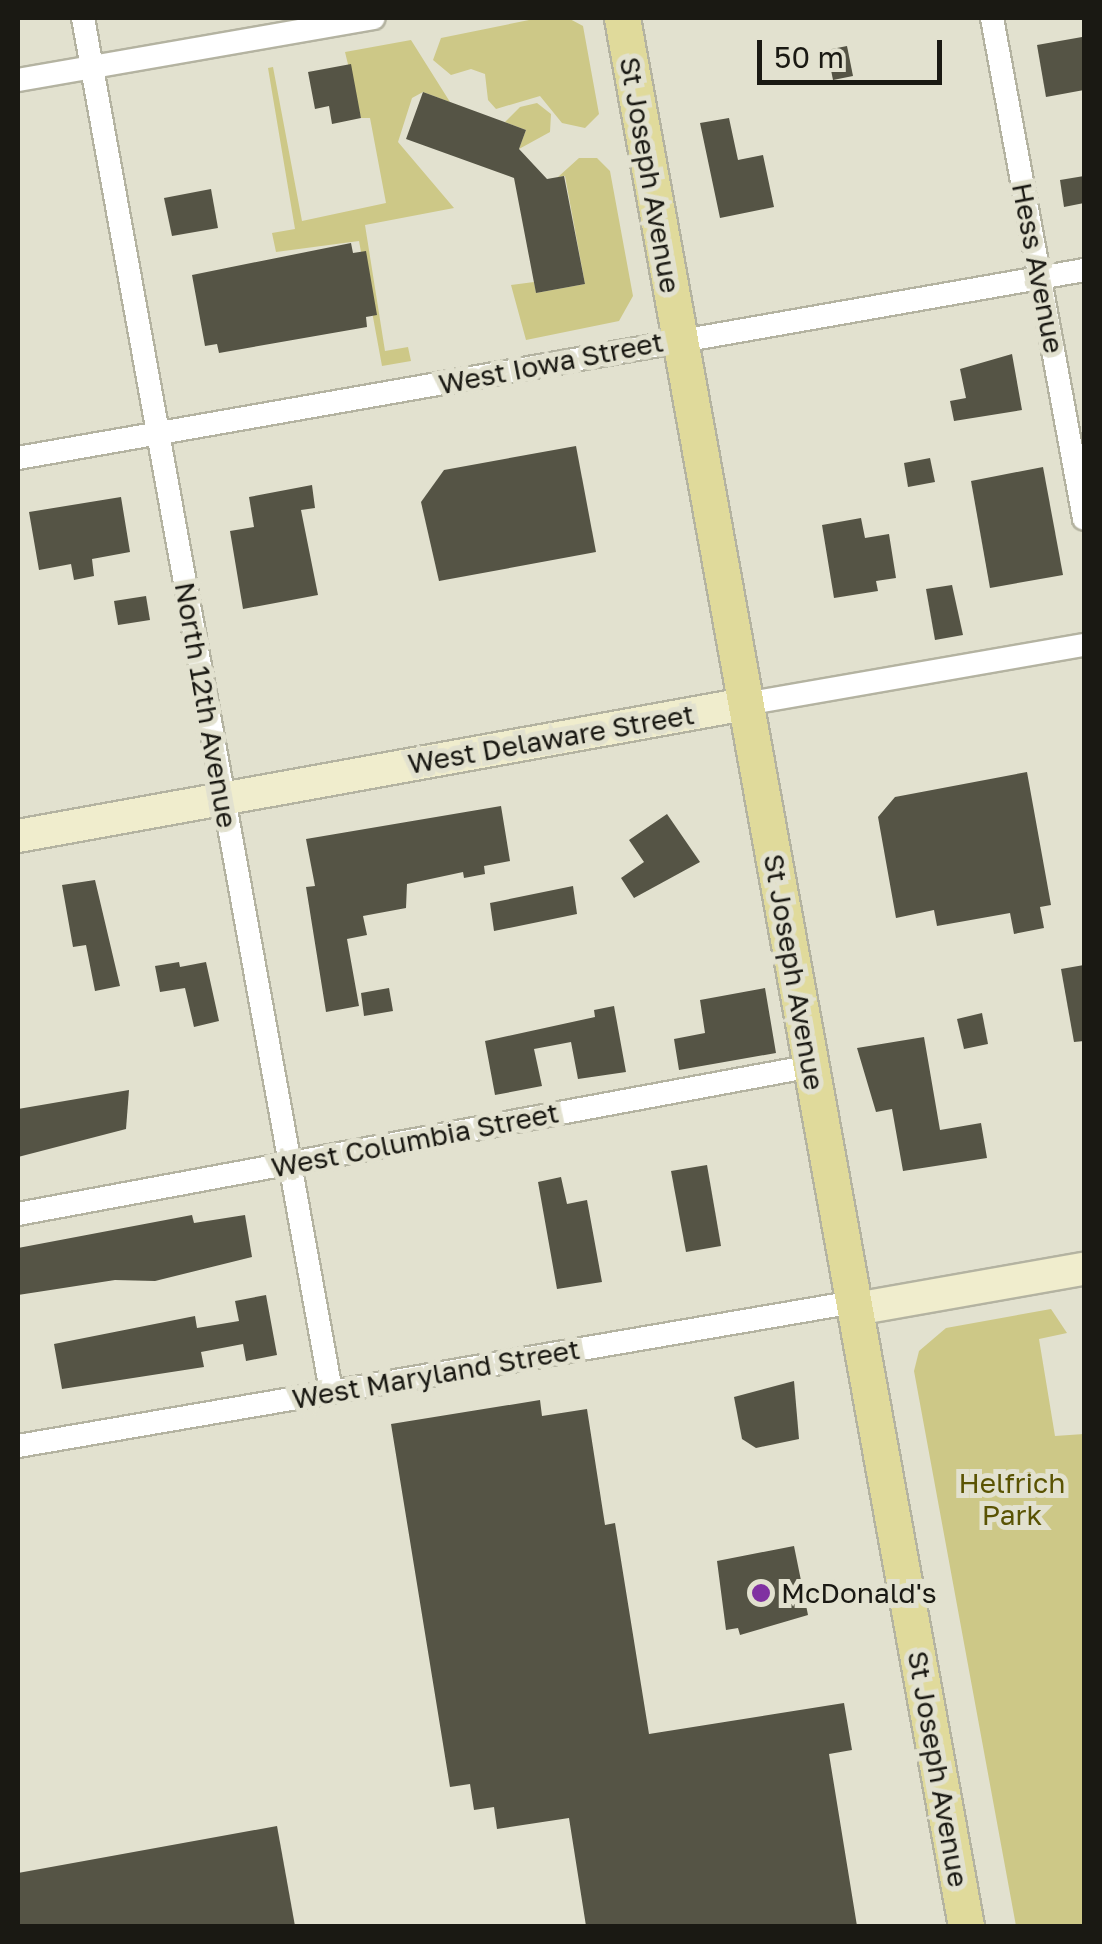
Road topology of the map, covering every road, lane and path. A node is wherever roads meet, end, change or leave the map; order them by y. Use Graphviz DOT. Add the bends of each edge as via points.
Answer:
graph roads {
  1 [pos="84,18"];
  2 [pos="374,18"];
  3 [pos="622,18"];
  4 [pos="992,18"];
  5 [pos="92,65"];
  6 [pos="18,80"];
  7 [pos="1084,270"];
  8 [pos="1040,278"];
  9 [pos="678,339"];
  10 [pos="158,434"];
  11 [pos="18,458"];
  12 [pos="1084,519"];
  13 [pos="1084,645"];
  14 [pos="746,704"];
  15 [pos="223,799"];
  16 [pos="18,836"];
  17 [pos="812,1066"];
  18 [pos="290,1165"];
  19 [pos="18,1214"];
  20 [pos="1084,1270"];
  21 [pos="855,1306"];
  22 [pos="331,1391"];
  23 [pos="18,1446"];
  24 [pos="966,1926"];
  1 -- 5 [label="street, North 12th Avenue"];
  2 -- 5 [label="street"];
  3 -- 9 [label="main road, St Joseph Avenue"];
  4 -- 8 [label="street, Hess Avenue"];
  5 -- 6 [label="street"];
  5 -- 10 [label="street, North 12th Avenue"];
  7 -- 8 [label="street, West Iowa Street"];
  8 -- 9 [label="street, West Iowa Street"];
  8 -- 12 [label="street, Hess Avenue"];
  9 -- 10 [label="street, West Iowa Street"];
  9 -- 14 [label="main road, St Joseph Avenue"];
  10 -- 11 [label="street, West Iowa Street"];
  10 -- 15 [label="street, North 12th Avenue"];
  13 -- 14 [label="street, West Delaware Street"];
  14 -- 15 [label="main road, West Delaware Street"];
  14 -- 17 [label="main road, St Joseph Avenue"];
  15 -- 16 [label="main road, West Delaware Street"];
  15 -- 18 [label="street, North 12th Avenue"];
  17 -- 18 [label="street, West Columbia Street"];
  17 -- 21 [label="main road, St Joseph Avenue"];
  18 -- 19 [label="street, West Columbia Street"];
  18 -- 22 [label="street, North 12th Avenue"];
  20 -- 21 [label="main road, West Maryland Street"];
  21 -- 22 [label="street, West Maryland Street"];
  21 -- 24 [label="main road, St Joseph Avenue"];
  22 -- 23 [label="street, West Maryland Street"];
}
